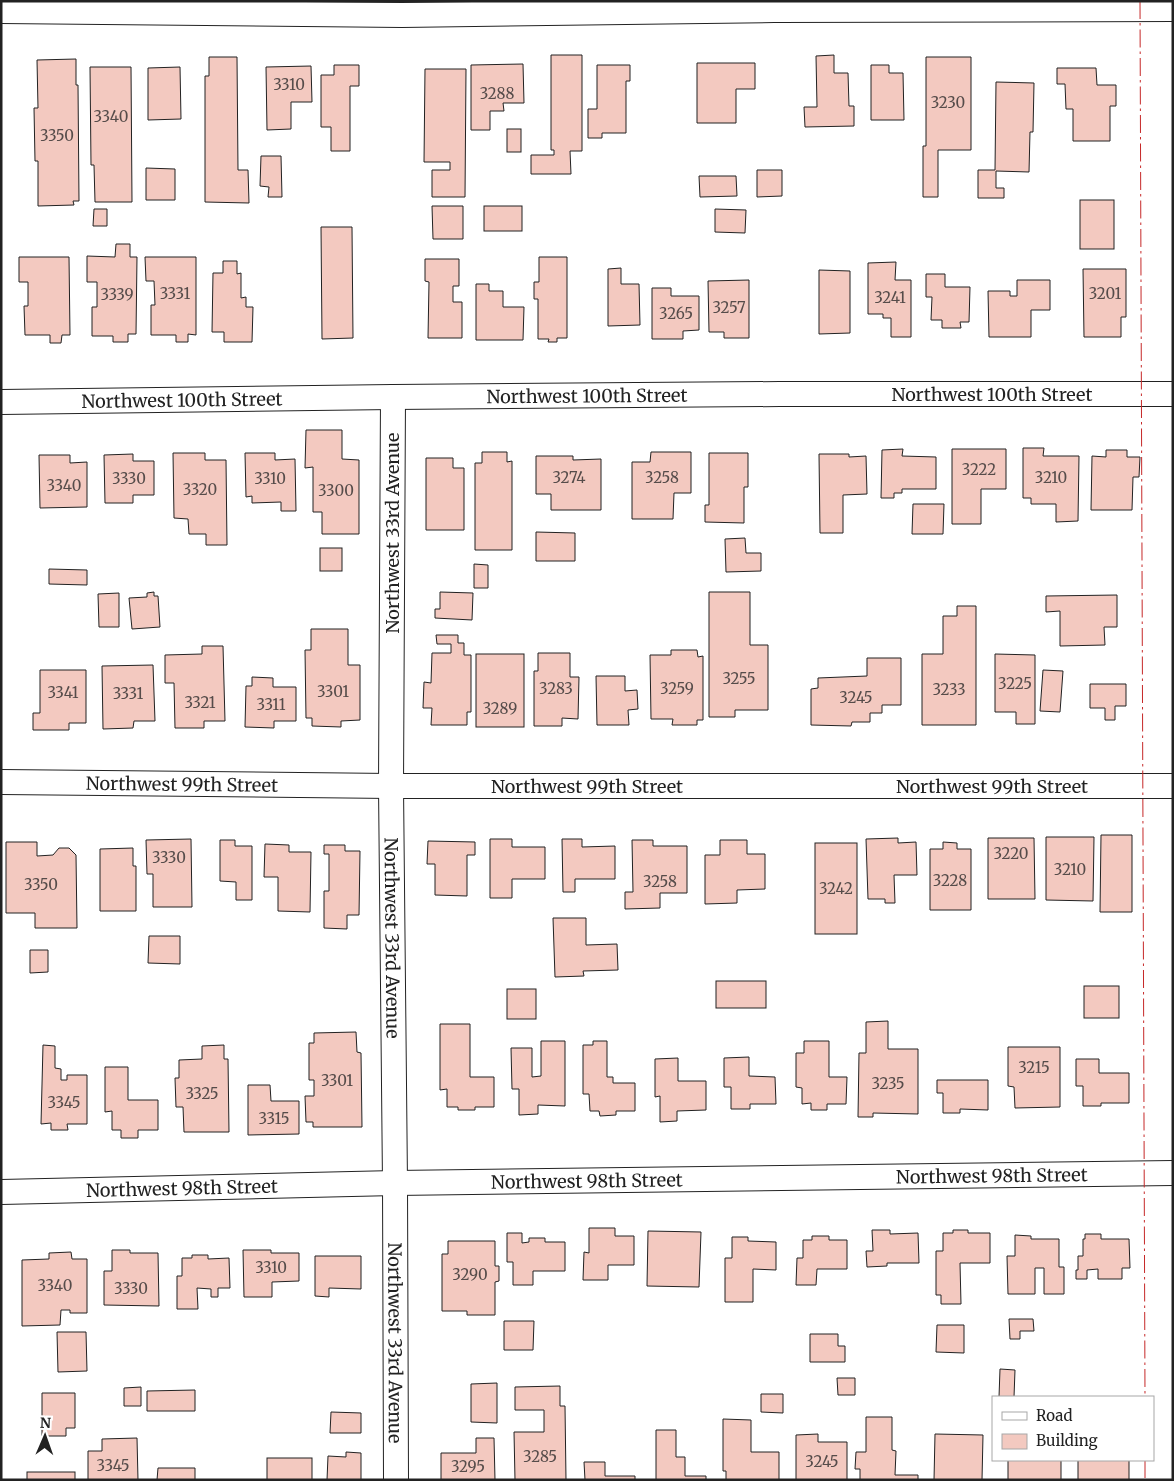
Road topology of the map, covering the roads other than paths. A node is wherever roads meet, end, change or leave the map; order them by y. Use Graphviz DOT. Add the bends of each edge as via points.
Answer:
graph roads {
  1 [pos="1173,9"];
  2 [pos="1,11"];
  3 [pos="1173,394"];
  4 [pos="393,397"];
  5 [pos="1,402"];
  6 [pos="1,782"];
  7 [pos="391,786"];
  8 [pos="1173,786"];
  9 [pos="1173,1173"];
  10 [pos="395,1183"];
  11 [pos="1,1192"];
  12 [pos="396,1480"];
  1 -- 2 [label="street" via="402,15"];
  3 -- 4 [label="street, Northwest 100th Street"];
  4 -- 5 [label="street, Northwest 100th Street"];
  4 -- 7 [label="street, Northwest 33rd Avenue"];
  6 -- 7 [label="street, Northwest 99th Street"];
  7 -- 8 [label="street, Northwest 99th Street"];
  7 -- 10 [label="street, Northwest 33rd Avenue"];
  9 -- 10 [label="street, Northwest 98th Street"];
  10 -- 11 [label="street, Northwest 98th Street"];
  10 -- 12 [label="street, Northwest 33rd Avenue"];
}
